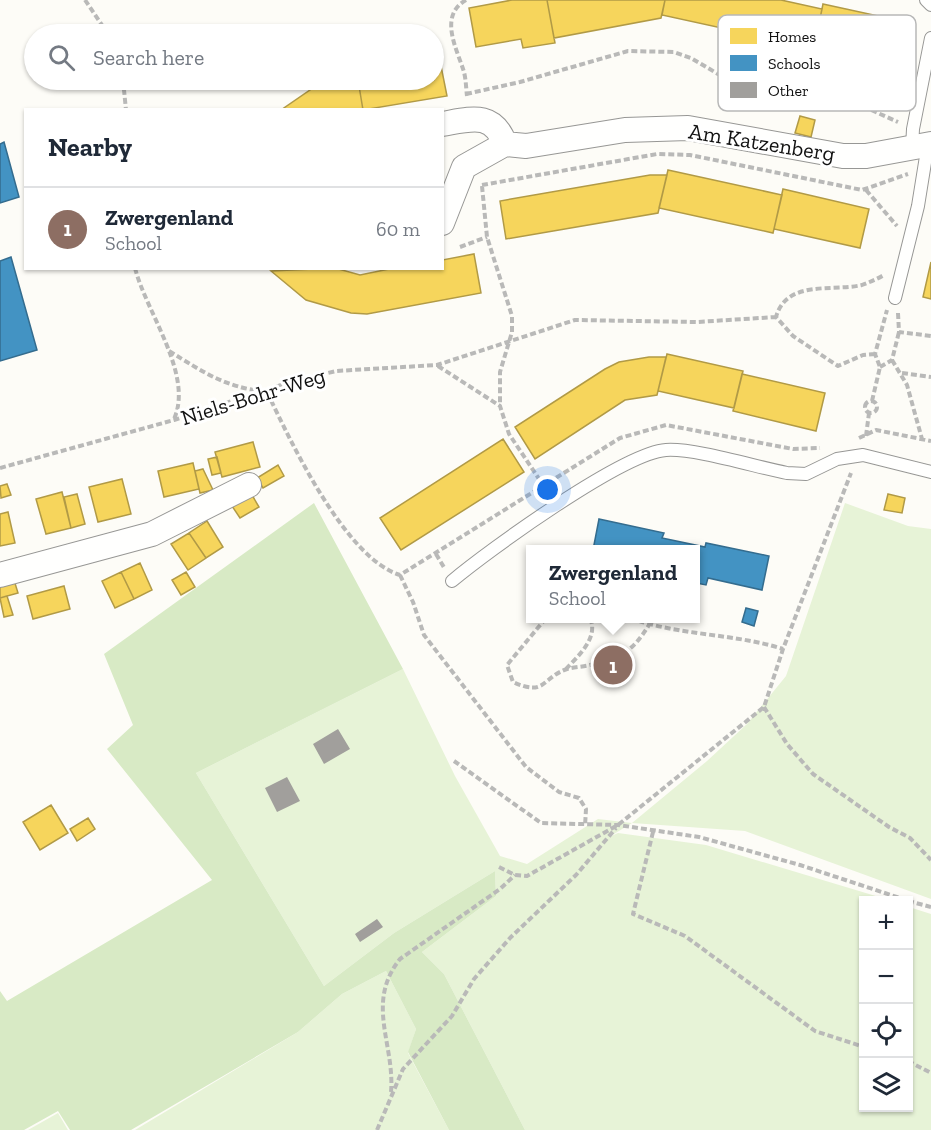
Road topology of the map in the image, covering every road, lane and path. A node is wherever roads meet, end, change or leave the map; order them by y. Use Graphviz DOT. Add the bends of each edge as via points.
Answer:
graph roads {
  1 [pos="85,0"];
  2 [pos="466,0"];
  3 [pos="926,0"];
  4 [pos="931,5"];
  5 [pos="101,24"];
  6 [pos="931,39"];
  7 [pos="718,74"];
  8 [pos="124,90"];
  9 [pos="466,94"];
  10 [pos="126,108"];
  11 [pos="860,111"];
  12 [pos="470,120"];
  13 [pos="444,124"];
  14 [pos="505,144"];
  15 [pos="922,146"];
  16 [pos="478,158"];
  17 [pos="482,185"];
  18 [pos="866,190"];
  19 [pos="444,218"];
  20 [pos="488,237"];
  21 [pos="909,244"];
  22 [pos="460,247"];
  23 [pos="904,265"];
  24 [pos="136,270"];
  25 [pos="896,304"];
  26 [pos="885,312"];
  27 [pos="776,317"];
  28 [pos="898,332"];
  29 [pos="931,336"];
  30 [pos="508,342"];
  31 [pos="168,351"];
  32 [pos="874,354"];
  33 [pos="892,360"];
  34 [pos="437,365"];
  35 [pos="880,367"];
  36 [pos="901,372"];
  37 [pos="931,377"];
  38 [pos="267,392"];
  39 [pos="872,401"];
  40 [pos="500,405"];
  41 [pos="869,413"];
  42 [pos="174,420"];
  43 [pos="922,439"];
  44 [pos="858,454"];
  45 [pos="0,468"];
  46 [pos="931,472"];
  47 [pos="249,485"];
  48 [pos="558,507"];
  49 [pos="391,572"];
  50 [pos="400,575"];
  51 [pos="0,576"];
  52 [pos="452,581"];
  53 [pos="542,623"];
  54 [pos="592,623"];
  55 [pos="644,623"];
  56 [pos="649,625"];
  57 [pos="783,649"];
  58 [pos="565,669"];
  59 [pos="764,707"];
  60 [pos="453,761"];
  61 [pos="618,825"];
  62 [pos="585,826"];
  63 [pos="653,832"];
  64 [pos="931,860"];
  65 [pos="499,867"];
  66 [pos="515,875"];
  67 [pos="892,896"];
  68 [pos="913,903"];
  69 [pos="931,908"];
  70 [pos="859,1045"];
  71 [pos="913,1063"];
  72 [pos="931,1073"];
  73 [pos="391,1096"];
  74 [pos="377,1130"];
  1 -- 5 [label="path"];
  2 -- 9 [label="path" via="454,11 450,22 465,75"];
  3 -- 4 [label="lane"];
  6 -- 15 [label="lane"];
  7 -- 9 [label="path" via="674,52 628,51"];
  8 -- 10 [label="path"];
  9 -- 12 [label="path"];
  11 -- 15 [label="path"];
  12 -- 13 [label="street"];
  12 -- 14 [label="street" via="492,123"];
  14 -- 15 [label="street, Am Katzenberg" via="526,146 625,130 688,128 843,156"];
  14 -- 16 [label="street, Am Katzenberg"];
  15 -- 18 [label="path"];
  15 -- 21 [label="lane"];
  16 -- 17 [label="path"];
  16 -- 19 [label="street, Am Katzenberg" via="464,167"];
  17 -- 18 [label="path" via="657,154 690,155"];
  17 -- 20 [label="path"];
  18 -- 21 [label="path"];
  20 -- 22 [label="path"];
  20 -- 30 [label="path" via="512,316"];
  21 -- 23 [label="lane"];
  23 -- 25 [label="lane"];
  23 -- 27 [label="path" via="861,285 799,291 787,298"];
  24 -- 31 [label="path"];
  25 -- 28 [label="path" via="900,317"];
  26 -- 32 [label="path"];
  27 -- 30 [label="path, Niels-Bohr-Weg" via="697,322 575,320"];
  27 -- 32 [label="path" via="793,336 838,366"];
  28 -- 29 [label="path"];
  28 -- 33 [label="path"];
  30 -- 34 [label="path, Niels-Bohr-Weg"];
  30 -- 40 [label="path" via="500,372"];
  31 -- 38 [label="path" via="215,380"];
  31 -- 42 [label="path" via="180,396"];
  32 -- 35 [label="path"];
  33 -- 35 [label="path"];
  33 -- 36 [label="path"];
  34 -- 38 [label="path, Niels-Bohr-Weg" via="336,371"];
  34 -- 40 [label="path"];
  35 -- 39 [label="path"];
  36 -- 37 [label="path"];
  36 -- 43 [label="path" via="915,406"];
  38 -- 42 [label="path, Niels-Bohr-Weg"];
  38 -- 49 [label="path" via="302,464 343,526"];
  39 -- 41 [label="path" via="877,408"];
  39 -- 41 [label="path" via="864,407"];
  40 -- 48 [label="path" via="509,434"];
  41 -- 44 [label="path"];
  42 -- 45 [label="path, Niels-Bohr-Weg"];
  44 -- 46 [label="lane"];
  44 -- 48 [label="lane" via="806,474 665,450 631,462"];
  44 -- 57 [label="path"];
  47 -- 51 [label="street" via="152,534"];
  48 -- 52 [label="lane"];
  50 -- 62 [label="path" via="424,635 526,767 559,792 579,798 586,809"];
  53 -- 58 [label="path" via="507,665 513,682 526,688 541,688"];
  54 -- 58 [label="path" via="590,639"];
  55 -- 56 [label="path"];
  56 -- 57 [label="path" via="755,640"];
  56 -- 58 [label="path" via="629,652"];
  57 -- 59 [label="path"];
  59 -- 61 [label="path"];
  59 -- 64 [label="path" via="787,744 813,774 910,838"];
  60 -- 62 [label="path" via="541,823"];
  61 -- 62 [label="path"];
  61 -- 63 [label="path"];
  61 -- 66 [label="path" via="527,876"];
  61 -- 73 [label="path" via="576,875 510,938 474,979 452,1016 403,1069"];
  63 -- 67 [label="path" via="710,840"];
  63 -- 70 [label="path" via="633,914 685,936 815,1031"];
  65 -- 66 [label="path"];
  66 -- 73 [label="path" via="400,959 392,970 385,983 383,1007"];
  68 -- 69 [label="path"];
  71 -- 72 [label="path"];
  73 -- 74 [label="path"];
}
